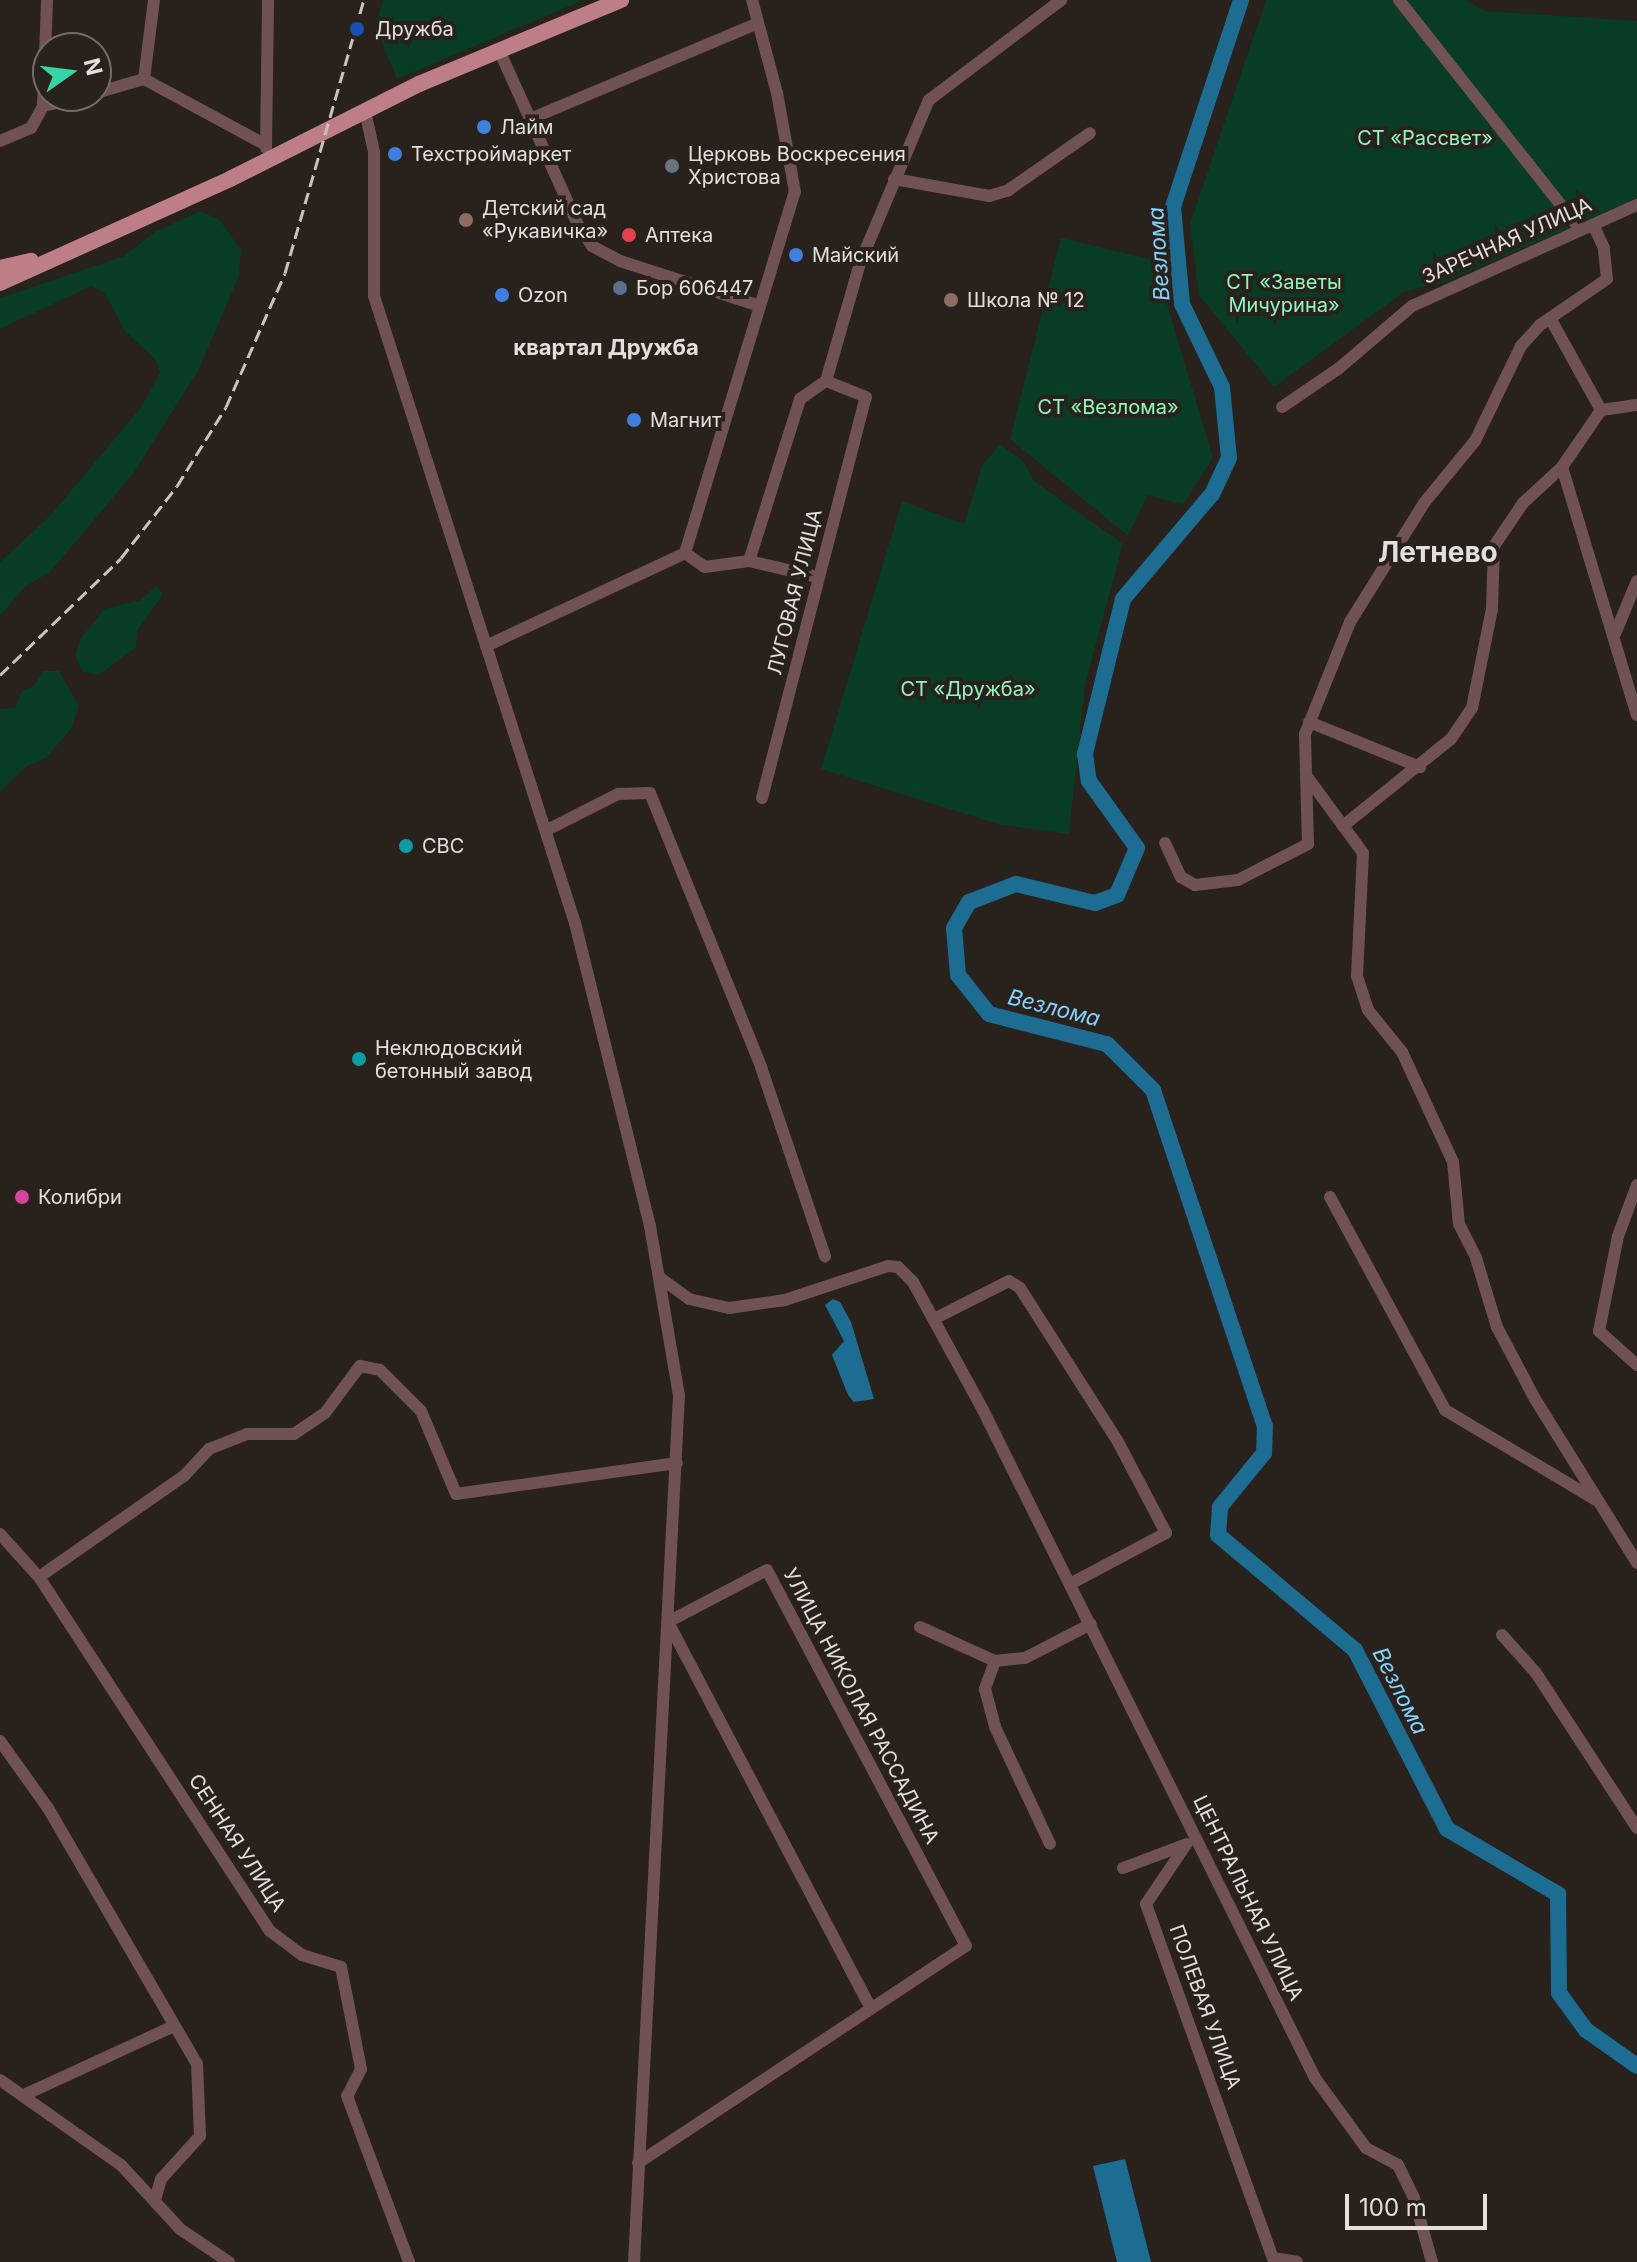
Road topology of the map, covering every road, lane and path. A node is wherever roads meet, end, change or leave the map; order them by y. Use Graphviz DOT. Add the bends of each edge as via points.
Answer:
graph roads {
  1 [pos="47,0"];
  2 [pos="154,0"];
  3 [pos="268,0"];
  4 [pos="621,0"];
  5 [pos="752,0"];
  6 [pos="1061,0"];
  7 [pos="1399,0"];
  8 [pos="758,23"];
  9 [pos="46,32"];
  10 [pos="499,50"];
  11 [pos="144,79"];
  12 [pos="112,88"];
  13 [pos="365,111"];
  14 [pos="40,112"];
  15 [pos="530,119"];
  16 [pos="1090,133"];
  17 [pos="0,141"];
  18 [pos="267,151"];
  19 [pos="894,179"];
  20 [pos="1637,205"];
  21 [pos="1587,227"];
  22 [pos="71,251"];
  23 [pos="0,268"];
  24 [pos="0,283"];
  25 [pos="760,306"];
  26 [pos="1550,318"];
  27 [pos="826,381"];
  28 [pos="1637,405"];
  29 [pos="1282,407"];
  30 [pos="1601,410"];
  31 [pos="1562,467"];
  32 [pos="685,553"];
  33 [pos="749,561"];
  34 [pos="818,577"];
  35 [pos="1637,581"];
  36 [pos="1615,634"];
  37 [pos="486,646"];
  38 [pos="1637,715"];
  39 [pos="1309,722"];
  40 [pos="1420,767"];
  41 [pos="1306,775"];
  42 [pos="762,798"];
  43 [pos="1335,814"];
  44 [pos="1309,818"];
  45 [pos="1343,826"];
  46 [pos="547,830"];
  47 [pos="1165,843"];
  48 [pos="1637,1185"];
  49 [pos="1330,1197"];
  50 [pos="825,1256"];
  51 [pos="659,1277"];
  52 [pos="936,1318"];
  53 [pos="1637,1365"];
  54 [pos="677,1463"];
  55 [pos="1599,1502"];
  56 [pos="0,1534"];
  57 [pos="1637,1563"];
  58 [pos="39,1577"];
  59 [pos="1070,1584"];
  60 [pos="1091,1624"];
  61 [pos="920,1627"];
  62 [pos="1502,1635"];
  63 [pos="995,1661"];
  64 [pos="0,1741"];
  65 [pos="1637,1828"];
  66 [pos="1190,1841"];
  67 [pos="1050,1844"];
  68 [pos="1123,1868"];
  69 [pos="870,2007"];
  70 [pos="174,2026"];
  71 [pos="0,2080"];
  72 [pos="24,2095"];
  73 [pos="638,2163"];
  74 [pos="156,2197"];
  75 [pos="207,2250"];
  76 [pos="219,2262"];
  77 [pos="229,2262"];
  78 [pos="409,2262"];
  79 [pos="634,2262"];
  80 [pos="1297,2262"];
  81 [pos="1432,2262"];
  1 -- 9 [label="street"];
  2 -- 11 [label="street"];
  3 -- 18 [label="street"];
  4 -- 10 [label="main road"];
  5 -- 8 [label="street"];
  6 -- 19 [label="street" via="929,100"];
  7 -- 21 [label="street"];
  8 -- 15 [label="street"];
  8 -- 25 [label="street" via="795,192"];
  10 -- 13 [label="main road"];
  10 -- 15 [label="street"];
  11 -- 12 [label="street"];
  11 -- 18 [label="street"];
  13 -- 18 [label="main road"];
  13 -- 37 [label="street" via="374,152 374,296"];
  14 -- 17 [label="street" via="31,128"];
  15 -- 25 [label="street" via="592,246 620,261"];
  16 -- 19 [label="street" via="1007,191 989,196"];
  18 -- 22 [label="main road"];
  19 -- 27 [label="street" via="860,263"];
  20 -- 21 [label="street, ЗАРЕЧНАЯ УЛИЦА"];
  21 -- 26 [label="street" via="1604,248 1607,279"];
  21 -- 29 [label="street, ЗАРЕЧНАЯ УЛИЦА" via="1412,306 1338,369"];
  22 -- 23 [label="main road"];
  22 -- 24 [label="main road"];
  25 -- 32 [label="street"];
  26 -- 30 [label="street"];
  26 -- 39 [label="street" via="1521,346 1475,441 1424,503 1362,597"];
  27 -- 33 [label="street" via="800,399"];
  27 -- 34 [label="street, ЛУГОВАЯ УЛИЦА" via="866,397"];
  28 -- 30 [label="street"];
  30 -- 31 [label="street"];
  31 -- 36 [label="street"];
  31 -- 40 [label="street" via="1523,503 1494,546 1492,609 1472,708 1451,739"];
  32 -- 33 [label="street" via="705,567"];
  32 -- 37 [label="street"];
  33 -- 34 [label="street"];
  34 -- 42 [label="street, ЛУГОВАЯ УЛИЦА"];
  35 -- 36 [label="street"];
  36 -- 38 [label="street"];
  37 -- 46 [label="street"];
  39 -- 40 [label="street"];
  39 -- 41 [label="street"];
  40 -- 45 [label="street"];
  41 -- 43 [label="street"];
  41 -- 44 [label="street"];
  43 -- 44 [label="street" via="1326,811"];
  43 -- 45 [label="street"];
  44 -- 47 [label="street" via="1308,844 1238,880 1195,885 1181,877"];
  45 -- 55 [label="street" via="1363,853 1357,893 1360,987 1368,1010 1402,1052 1453,1162 1459,1224 1476,1258 1497,1327"];
  46 -- 50 [label="street" via="618,794 650,793 761,1067"];
  46 -- 51 [label="street" via="602,1027"];
  48 -- 53 [label="street" via="1618,1236 1599,1331"];
  49 -- 55 [label="street" via="1445,1410"];
  51 -- 52 [label="street, ЦЕНТРАЛЬНАЯ УЛИЦА" via="689,1299 729,1308 785,1300 893,1266 913,1282"];
  51 -- 54 [label="street" via="679,1395"];
  52 -- 59 [label="street, ЦЕНТРАЛЬНАЯ УЛИЦА"];
  52 -- 59 [label="street" via="1009,1281 1020,1288 1117,1440 1166,1533"];
  54 -- 58 [label="street" via="456,1494 421,1411 380,1370 360,1366 325,1413 294,1434 247,1434 209,1449 172,1485"];
  54 -- 73 [label="street"];
  55 -- 57 [label="street"];
  56 -- 58 [label="street, СЕННАЯ УЛИЦА"];
  58 -- 78 [label="street, СЕННАЯ УЛИЦА" via="270,1931 302,1955 341,1967 361,2069 347,2096"];
  59 -- 60 [label="street, ЦЕНТРАЛЬНАЯ УЛИЦА"];
  60 -- 63 [label="street" via="1025,1658"];
  60 -- 66 [label="street, ЦЕНТРАЛЬНАЯ УЛИЦА"];
  61 -- 63 [label="street"];
  62 -- 65 [label="street" via="1536,1673"];
  63 -- 67 [label="street" via="985,1689 995,1727"];
  64 -- 70 [label="street" via="48,1808"];
  66 -- 68 [label="street"];
  66 -- 80 [label="street, ПОЛЕВАЯ УЛИЦА" via="1146,1904 1273,2258"];
  66 -- 81 [label="street, ЦЕНТРАЛЬНАЯ УЛИЦА" via="1315,2078 1366,2148 1398,2165 1414,2198"];
  69 -- 69 [label="street, УЛИЦА НИКОЛАЯ РАССАДИНА" via="966,1946 767,1570 668,1622"];
  69 -- 73 [label="street, УЛИЦА НИКОЛАЯ РАССАДИНА"];
  70 -- 72 [label="street"];
  70 -- 74 [label="street" via="199,2072 201,2128 196,2143 161,2179"];
  71 -- 72 [label="street"];
  72 -- 74 [label="street" via="82,2134"];
  73 -- 79 [label="street"];
  74 -- 75 [label="street" via="180,2229"];
  75 -- 76 [label="street"];
  75 -- 77 [label="street"];
}
